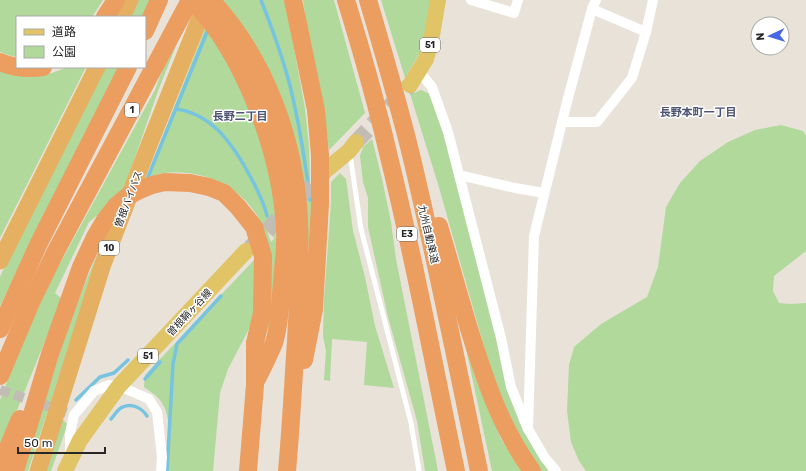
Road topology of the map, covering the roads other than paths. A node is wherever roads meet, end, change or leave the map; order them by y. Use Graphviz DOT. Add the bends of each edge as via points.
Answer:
graph roads {
  1 [pos="116,0"];
  2 [pos="130,0"];
  3 [pos="159,0"];
  4 [pos="191,0"];
  5 [pos="293,0"];
  6 [pos="346,0"];
  7 [pos="368,0"];
  8 [pos="438,0"];
  9 [pos="471,0"];
  10 [pos="518,0"];
  11 [pos="653,0"];
  12 [pos="212,3"];
  13 [pos="594,5"];
  14 [pos="106,16"];
  15 [pos="122,16"];
  16 [pos="146,29"];
  17 [pos="646,32"];
  18 [pos="385,56"];
  19 [pos="0,62"];
  20 [pos="16,67"];
  21 [pos="23,68"];
  22 [pos="36,68"];
  23 [pos="96,68"];
  24 [pos="128,68"];
  25 [pos="418,70"];
  26 [pos="410,85"];
  27 [pos="562,122"];
  28 [pos="353,147"];
  29 [pos="325,171"];
  30 [pos="459,175"];
  31 [pos="544,193"];
  32 [pos="246,252"];
  33 [pos="0,261"];
  34 [pos="0,329"];
  35 [pos="50,354"];
  36 [pos="0,376"];
  37 [pos="255,385"];
  38 [pos="119,386"];
  39 [pos="528,429"];
  40 [pos="290,438"];
  41 [pos="67,466"];
  42 [pos="0,467"];
  43 [pos="455,470"];
  44 [pos="15,471"];
  45 [pos="38,471"];
  46 [pos="161,471"];
  47 [pos="248,471"];
  48 [pos="287,471"];
  49 [pos="419,471"];
  50 [pos="479,471"];
  51 [pos="532,471"];
  52 [pos="556,471"];
  1 -- 14 [label="highway"];
  2 -- 15 [label="highway"];
  3 -- 16 [label="highway"];
  4 -- 36 [label="highway, 1" via="32,300"];
  4 -- 37 [label="highway" via="214,27 249,88 265,128 280,185 285,257 279,318 274,342"];
  5 -- 40 [label="highway" via="316,110 320,155 320,204 314,309"];
  6 -- 43 [label="highway, E3" via="390,158"];
  7 -- 18 [label="highway, 九州自動車道 / E3"];
  8 -- 25 [label="main road, 51" via="431,42 426,59"];
  9 -- 10 [label="street" via="514,14"];
  11 -- 17 [label="street"];
  12 -- 40 [label="highway" via="229,21 268,86 282,123 295,179 299,221 299,278"];
  12 -- 45 [label="highway, 曽根バイパス / 10" via="103,264"];
  13 -- 17 [label="street"];
  13 -- 27 [label="street"];
  17 -- 27 [label="street" via="632,78 597,122"];
  18 -- 50 [label="highway, 九州自動車道 / E3" via="436,263"];
  18 -- 51 [label="highway" via="432,200 484,377 507,432"];
  19 -- 20 [label="highway"];
  21 -- 22 [label="highway"];
  23 -- 33 [label="highway"];
  24 -- 34 [label="highway, 1" via="39,243"];
  25 -- 26 [label="main road, 51"];
  25 -- 30 [label="street" via="432,87 448,132"];
  27 -- 31 [label="street"];
  28 -- 29 [label="main road"];
  28 -- 49 [label="lane" via="360,229 411,423"];
  30 -- 31 [label="street"];
  30 -- 39 [label="street" via="511,386"];
  31 -- 39 [label="street" via="534,236"];
  32 -- 38 [label="main road, 曽根鞘ヶ谷線 / 51"];
  35 -- 37 [label="highway" via="81,267 95,237 116,206 128,196 152,184 190,183 224,193 254,227 263,256 262,313 254,343"];
  35 -- 42 [label="highway"];
  35 -- 44 [label="highway"];
  37 -- 47 [label="highway"];
  38 -- 41 [label="main road, 曽根鞘ヶ谷線 / 51" via="80,440"];
  38 -- 46 [label="street" via="149,399 157,412"];
  39 -- 52 [label="street"];
  40 -- 48 [label="highway"];
}
